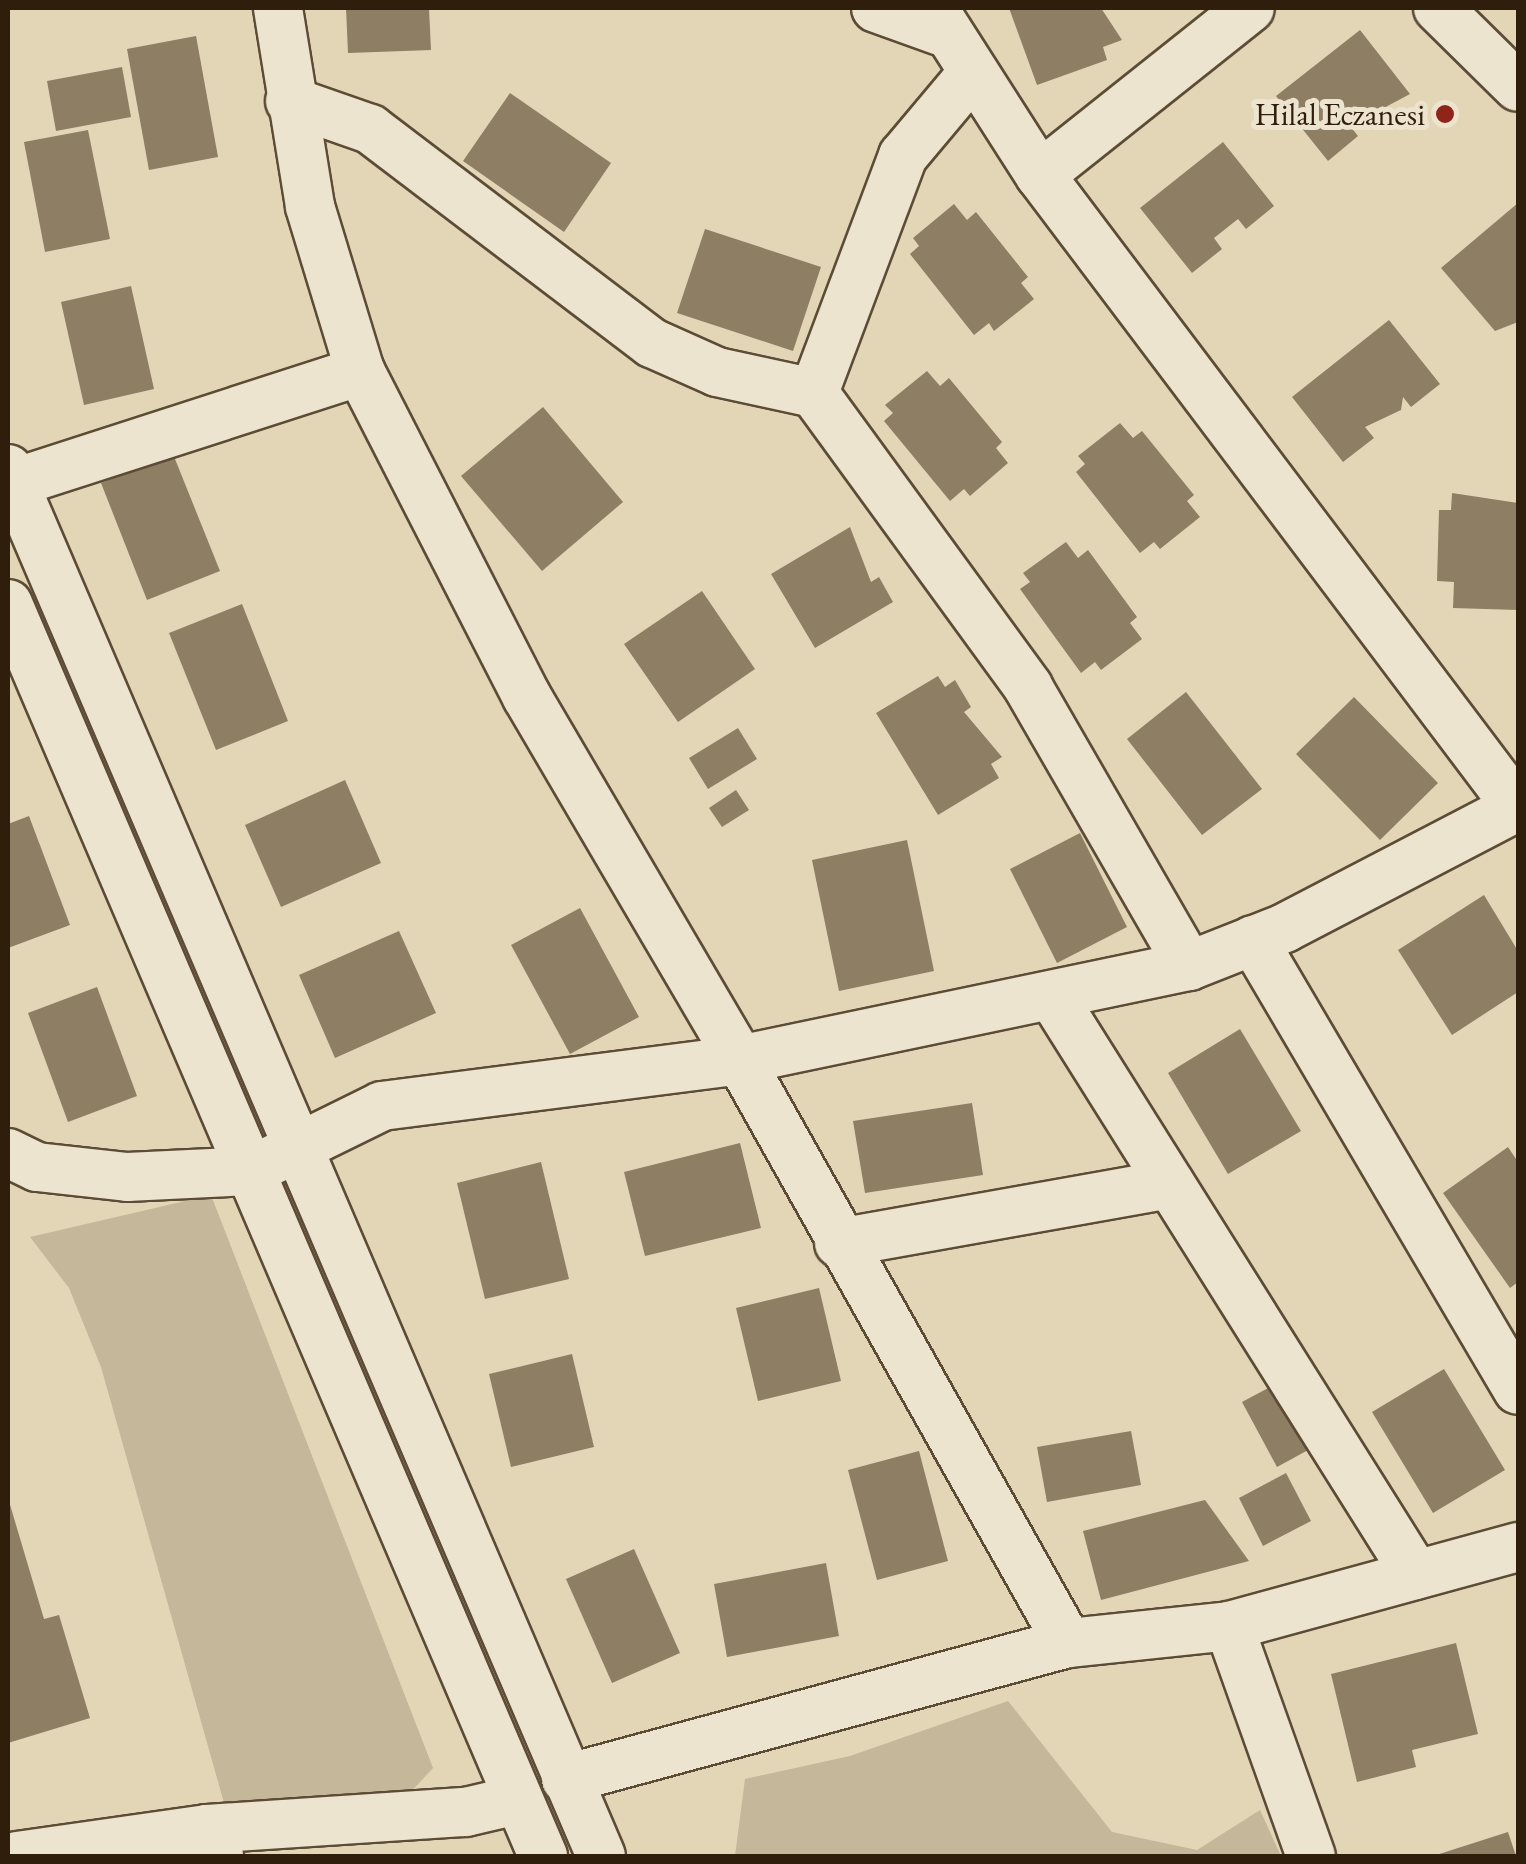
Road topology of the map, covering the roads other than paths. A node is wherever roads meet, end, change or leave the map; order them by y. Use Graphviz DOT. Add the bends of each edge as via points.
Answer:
graph roads {
  1 [pos="278,8"];
  2 [pos="876,8"];
  3 [pos="1250,8"];
  4 [pos="1438,8"];
  5 [pos="936,19"];
  6 [pos="971,74"];
  7 [pos="1518,86"];
  8 [pos="290,101"];
  9 [pos="1040,175"];
  10 [pos="360,371"];
  11 [pos="814,393"];
  12 [pos="10,476"];
  13 [pos="8,604"];
  14 [pos="1518,808"];
  15 [pos="1253,940"];
  16 [pos="1189,966"];
  17 [pos="1054,998"];
  18 [pos="740,1060"];
  19 [pos="8,1153"];
  20 [pos="301,1154"];
  21 [pos="250,1172"];
  22 [pos="1170,1184"];
  23 [pos="839,1242"];
  24 [pos="1518,1390"];
  25 [pos="1518,1547"];
  26 [pos="1416,1575"];
  27 [pos="1229,1626"];
  28 [pos="1068,1643"];
  29 [pos="566,1779"];
  30 [pos="517,1800"];
  31 [pos="213,1843"];
  32 [pos="17,1856"];
  33 [pos="543,1856"];
  34 [pos="602,1856"];
  35 [pos="1312,1856"];
  1 -- 8 [label="street"];
  2 -- 5 [label="street"];
  3 -- 9 [label="street"];
  4 -- 7 [label="street"];
  5 -- 6 [label="street"];
  6 -- 9 [label="street"];
  6 -- 11 [label="street" via="903,156"];
  8 -- 10 [label="street" via="310,206"];
  8 -- 11 [label="street" via="370,129 652,343 717,372"];
  9 -- 14 [label="street"];
  10 -- 12 [label="street"];
  10 -- 18 [label="street" via="527,697"];
  11 -- 16 [label="street" via="1028,688"];
  12 -- 20 [label="street"];
  13 -- 21 [label="street"];
  14 -- 15 [label="street"];
  15 -- 16 [label="street"];
  15 -- 24 [label="street"];
  16 -- 17 [label="street"];
  17 -- 18 [label="street"];
  17 -- 22 [label="street"];
  18 -- 20 [label="street" via="382,1106"];
  18 -- 23 [label="street"];
  19 -- 21 [label="street" via="37,1167 126,1177"];
  20 -- 21 [label="street"];
  20 -- 29 [label="street"];
  21 -- 30 [label="street"];
  22 -- 23 [label="street"];
  22 -- 26 [label="street"];
  23 -- 28 [label="street"];
  25 -- 26 [label="street"];
  26 -- 27 [label="street"];
  27 -- 28 [label="street"];
  27 -- 35 [label="street"];
  28 -- 29 [label="street"];
  29 -- 34 [label="street"];
  30 -- 31 [label="street"];
  30 -- 33 [label="street"];
  31 -- 32 [label="street"];
}
